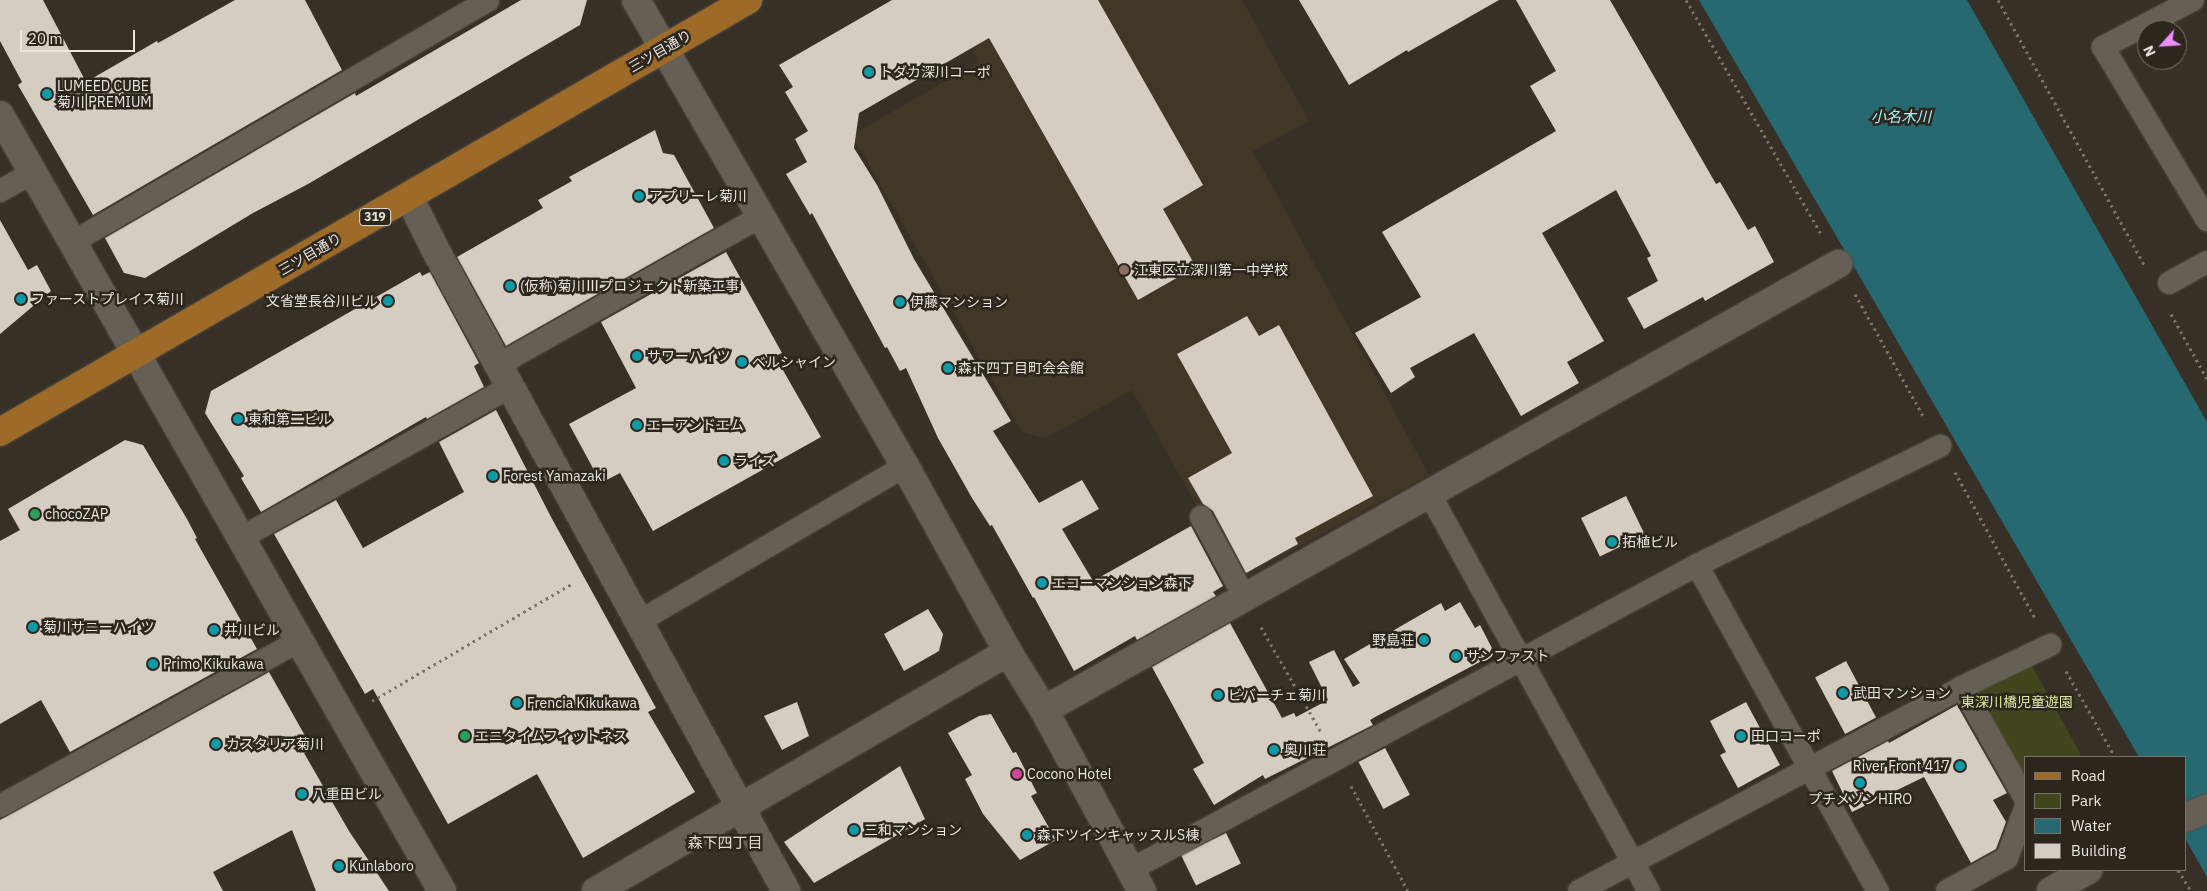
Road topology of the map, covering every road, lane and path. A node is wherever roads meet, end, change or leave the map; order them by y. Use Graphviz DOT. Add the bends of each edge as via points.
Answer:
graph roads {
  1 [pos="636,0"];
  2 [pos="748,0"];
  3 [pos="1686,0"];
  4 [pos="1998,0"];
  5 [pos="2193,0"];
  6 [pos="477,3"];
  7 [pos="664,49"];
  8 [pos="0,115"];
  9 [pos="33,173"];
  10 [pos="0,191"];
  11 [pos="409,197"];
  12 [pos="760,217"];
  13 [pos="2207,220"];
  14 [pos="73,242"];
  15 [pos="2207,262"];
  16 [pos="1838,264"];
  17 [pos="2145,267"];
  18 [pos="2169,284"];
  19 [pos="2169,310"];
  20 [pos="136,354"];
  21 [pos="506,375"];
  22 [pos="2207,379"];
  23 [pos="0,432"];
  24 [pos="1940,446"];
  25 [pos="905,466"];
  26 [pos="1429,493"];
  27 [pos="1201,517"];
  28 [pos="241,538"];
  29 [pos="1696,565"];
  30 [pos="573,583"];
  31 [pos="1244,598"];
  32 [pos="640,621"];
  33 [pos="299,641"];
  34 [pos="2050,645"];
  35 [pos="1008,652"];
  36 [pos="1520,660"];
  37 [pos="1962,687"];
  38 [pos="365,706"];
  39 [pos="1044,710"];
  40 [pos="2114,756"];
  41 [pos="1808,768"];
  42 [pos="2024,796"];
  43 [pos="0,806"];
  44 [pos="740,806"];
  45 [pos="2207,808"];
  46 [pos="2024,811"];
  47 [pos="2187,818"];
  48 [pos="1631,862"];
  49 [pos="2086,871"];
  50 [pos="2179,871"];
  51 [pos="1137,880"];
  52 [pos="442,891"];
  53 [pos="596,891"];
  54 [pos="786,891"];
  55 [pos="1579,891"];
  56 [pos="1648,891"];
  57 [pos="1878,891"];
  58 [pos="1947,891"];
  59 [pos="2051,891"];
  60 [pos="2191,891"];
  1 -- 7 [label="street"];
  2 -- 7 [label="main road, 三ツ目通り / 319"];
  3 -- 16 [label="path"];
  4 -- 17 [label="path"];
  5 -- 13 [label="lane" via="2103,47"];
  6 -- 14 [label="lane"];
  7 -- 11 [label="main road, 三ツ目通り / 319"];
  7 -- 12 [label="street"];
  8 -- 9 [label="street"];
  9 -- 10 [label="lane"];
  9 -- 14 [label="street"];
  11 -- 20 [label="main road, 三ツ目通り / 319"];
  11 -- 21 [label="street"];
  12 -- 21 [label="lane"];
  12 -- 25 [label="street"];
  14 -- 20 [label="street"];
  15 -- 18 [label="lane"];
  16 -- 24 [label="path"];
  16 -- 26 [label="street"];
  19 -- 22 [label="path"];
  20 -- 23 [label="main road, 三ツ目通り / 319"];
  20 -- 28 [label="street"];
  21 -- 28 [label="lane"];
  21 -- 32 [label="street"];
  24 -- 29 [label="lane"];
  24 -- 34 [label="path"];
  25 -- 32 [label="lane"];
  25 -- 35 [label="street"];
  26 -- 31 [label="street"];
  26 -- 36 [label="lane"];
  27 -- 31 [label="lane"];
  28 -- 33 [label="street"];
  29 -- 36 [label="lane"];
  29 -- 41 [label="lane"];
  30 -- 38 [label="path"];
  31 -- 39 [label="street"];
  32 -- 44 [label="street"];
  33 -- 43 [label="lane"];
  33 -- 52 [label="street"];
  34 -- 37 [label="lane"];
  34 -- 40 [label="path"];
  35 -- 39 [label="street"];
  35 -- 44 [label="street"];
  36 -- 48 [label="lane"];
  36 -- 51 [label="lane"];
  37 -- 41 [label="lane"];
  37 -- 42 [label="lane"];
  39 -- 51 [label="street"];
  41 -- 48 [label="lane"];
  41 -- 57 [label="lane"];
  44 -- 53 [label="street"];
  44 -- 54 [label="street"];
  45 -- 47 [label="street"];
  46 -- 58 [label="lane" via="2007,858"];
  48 -- 55 [label="lane"];
  48 -- 56 [label="lane"];
  49 -- 59 [label="street"];
  50 -- 60 [label="path"];
}
